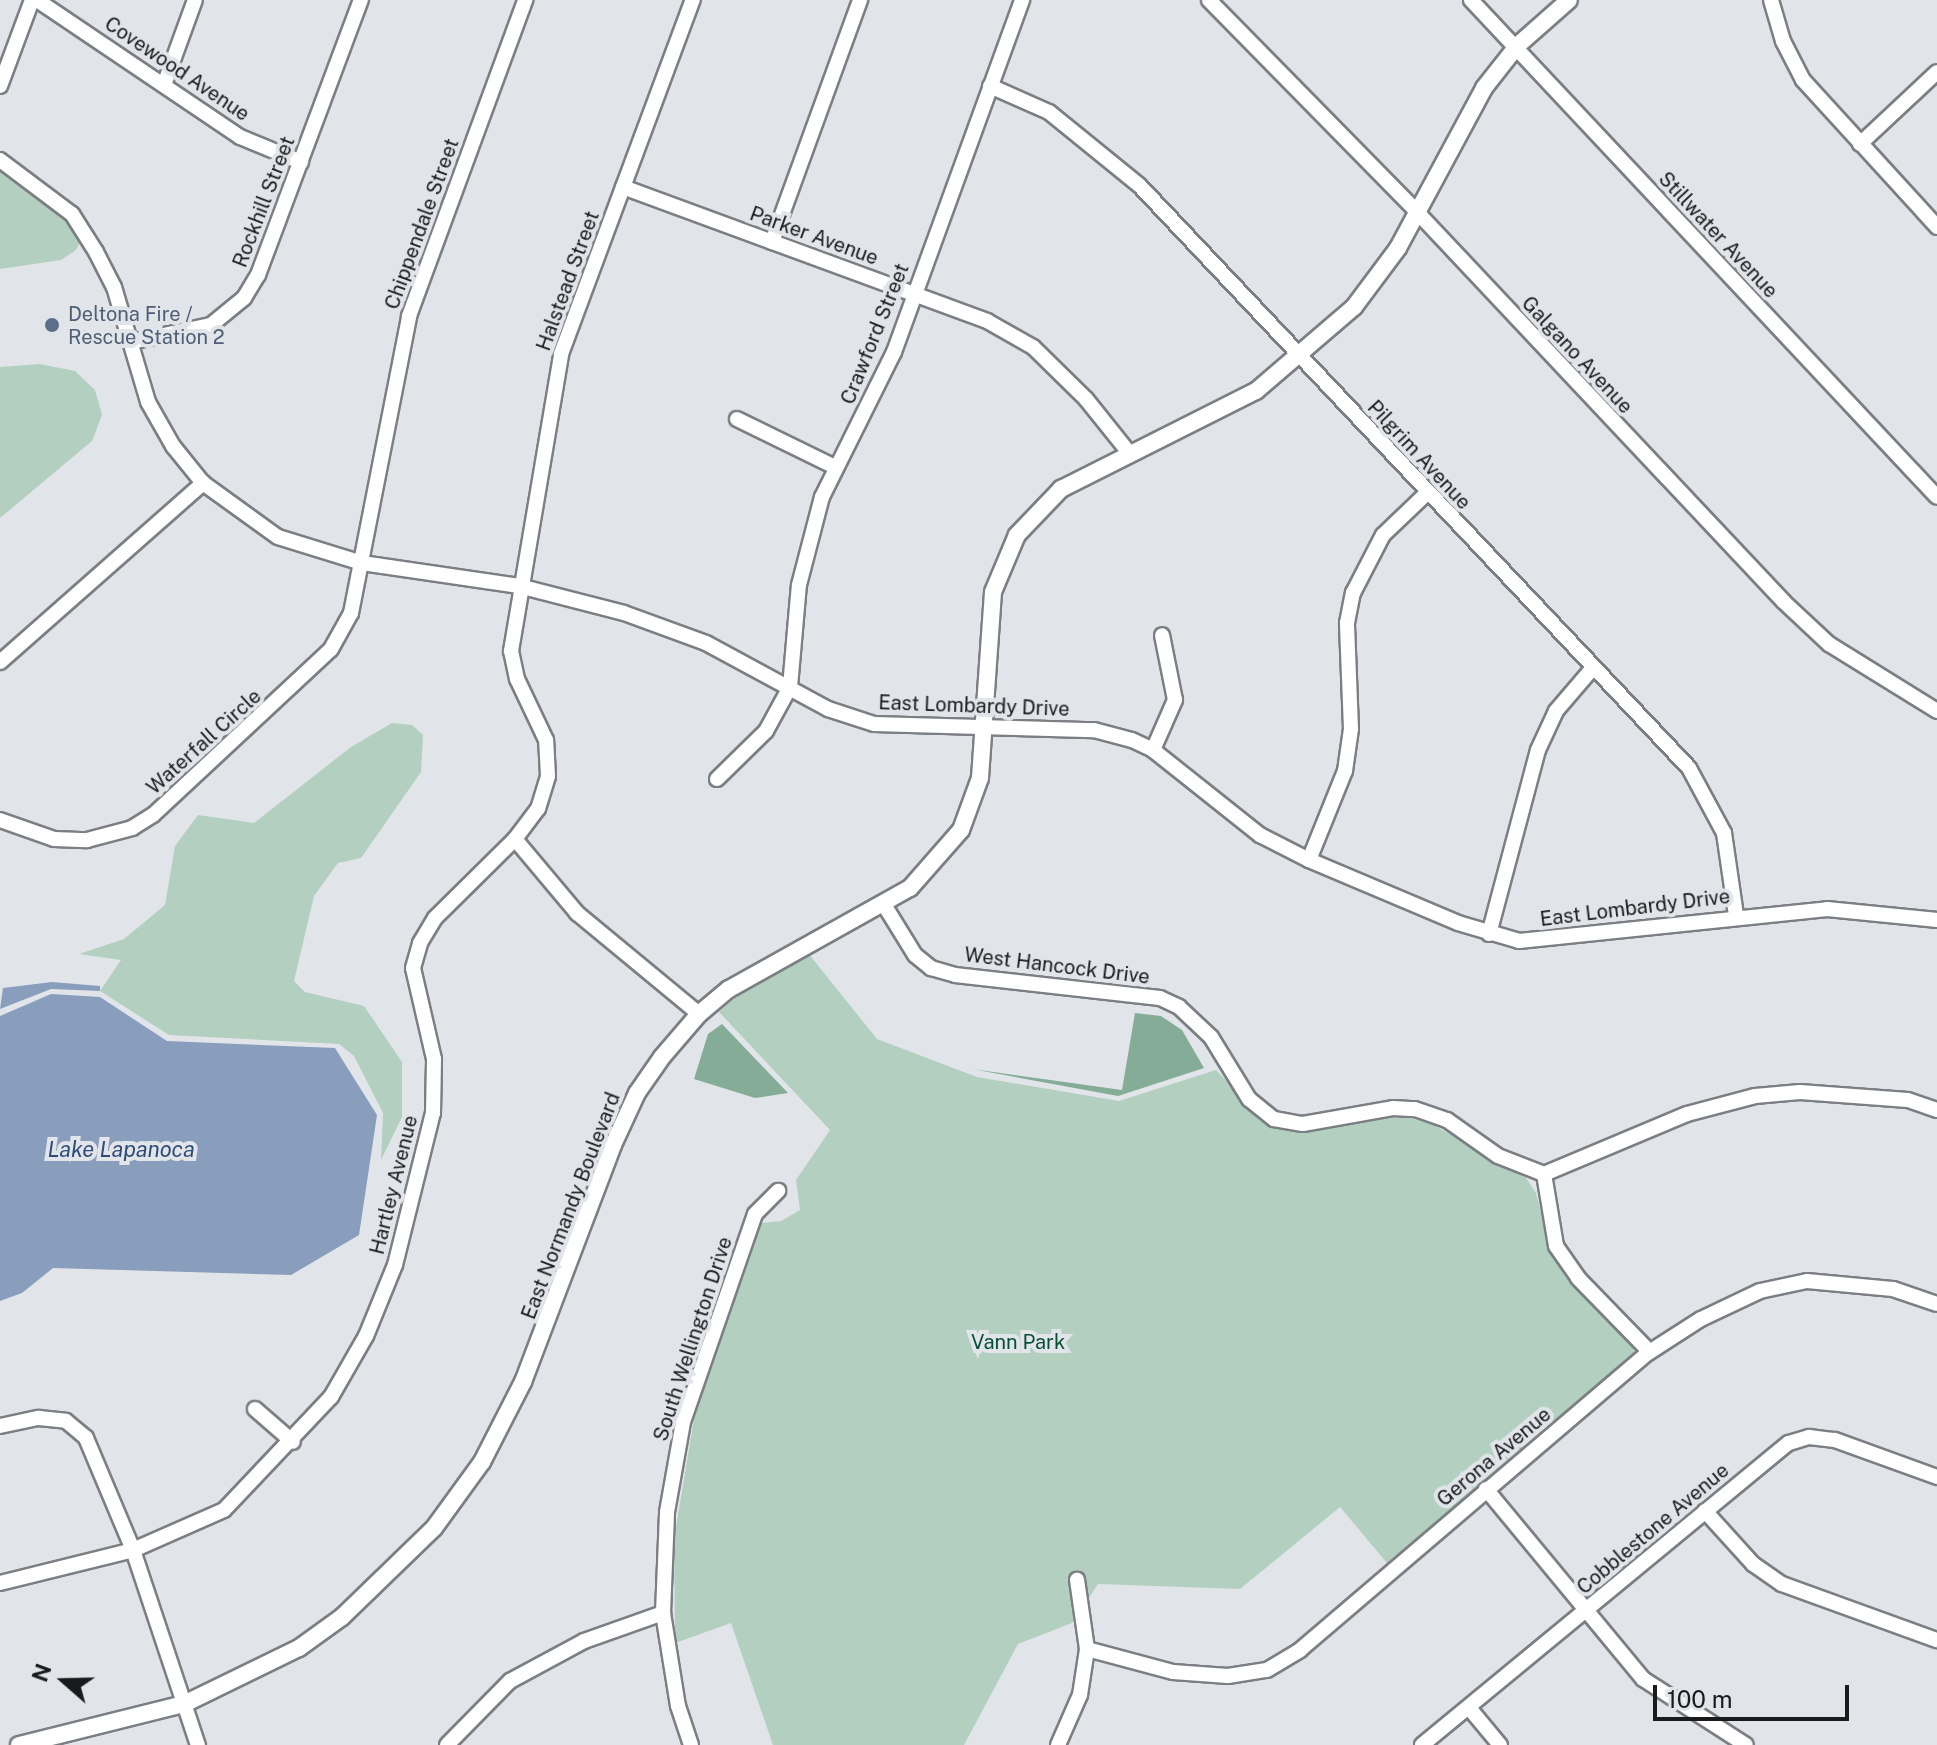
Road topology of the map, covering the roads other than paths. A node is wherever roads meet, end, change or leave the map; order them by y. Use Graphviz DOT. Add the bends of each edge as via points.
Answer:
graph roads {
  1 [pos="34,0"];
  2 [pos="195,0"];
  3 [pos="361,0"];
  4 [pos="525,0"];
  5 [pos="693,0"];
  6 [pos="860,0"];
  7 [pos="1022,0"];
  8 [pos="1209,0"];
  9 [pos="1471,0"];
  10 [pos="1569,0"];
  11 [pos="1771,0"];
  12 [pos="1517,46"];
  13 [pos="1937,72"];
  14 [pos="164,85"];
  15 [pos="0,86"];
  16 [pos="990,86"];
  17 [pos="1860,144"];
  18 [pos="0,160"];
  19 [pos="301,162"];
  20 [pos="623,187"];
  21 [pos="1418,213"];
  22 [pos="1937,227"];
  23 [pos="772,242"];
  24 [pos="914,294"];
  25 [pos="131,342"];
  26 [pos="1300,356"];
  27 [pos="737,419"];
  28 [pos="1130,454"];
  29 [pos="835,467"];
  30 [pos="203,483"];
  31 [pos="1427,493"];
  32 [pos="1937,497"];
  33 [pos="362,563"];
  34 [pos="519,586"];
  35 [pos="1162,635"];
  36 [pos="0,662"];
  37 [pos="1592,669"];
  38 [pos="790,687"];
  39 [pos="1937,711"];
  40 [pos="983,730"];
  41 [pos="1153,750"];
  42 [pos="717,779"];
  43 [pos="0,820"];
  44 [pos="515,839"];
  45 [pos="1309,860"];
  46 [pos="883,903"];
  47 [pos="1736,915"];
  48 [pos="1937,920"];
  49 [pos="1489,934"];
  50 [pos="699,1014"];
  51 [pos="1937,1110"];
  52 [pos="1544,1174"];
  53 [pos="778,1191"];
  54 [pos="1937,1304"];
  55 [pos="1650,1352"];
  56 [pos="255,1409"];
  57 [pos="0,1426"];
  58 [pos="293,1442"];
  59 [pos="1937,1477"];
  60 [pos="1486,1489"];
  61 [pos="1705,1511"];
  62 [pos="133,1550"];
  63 [pos="1077,1580"];
  64 [pos="0,1583"];
  65 [pos="1586,1611"];
  66 [pos="663,1613"];
  67 [pos="1937,1640"];
  68 [pos="1087,1649"];
  69 [pos="184,1704"];
  70 [pos="1470,1709"];
  71 [pos="19,1745"];
  72 [pos="198,1745"];
  73 [pos="447,1745"];
  74 [pos="691,1745"];
  75 [pos="1058,1745"];
  76 [pos="1422,1745"];
  77 [pos="1500,1745"];
  78 [pos="1746,1745"];
  1 -- 14 [label="street, Covewood Avenue"];
  1 -- 15 [label="street"];
  2 -- 14 [label="street"];
  3 -- 19 [label="street, Rockhill Street"];
  4 -- 33 [label="street, Chippendale Street" via="409,316"];
  5 -- 20 [label="street, Halstead Street"];
  6 -- 23 [label="street"];
  7 -- 16 [label="street, Crawford Street"];
  8 -- 21 [label="street, Galgano Avenue"];
  9 -- 12 [label="street, Stillwater Avenue"];
  10 -- 12 [label="street, East Normandy Boulevard"];
  11 -- 17 [label="street" via="1783,41 1803,80"];
  12 -- 21 [label="street, East Normandy Boulevard" via="1484,88"];
  12 -- 32 [label="street, Stillwater Avenue"];
  13 -- 17 [label="street"];
  14 -- 19 [label="street, Covewood Avenue" via="240,137"];
  16 -- 24 [label="street, Crawford Street"];
  16 -- 26 [label="street, Pilgrim Avenue" via="1049,112 1094,143"];
  17 -- 22 [label="street"];
  18 -- 25 [label="street, East Lombardy Drive" via="72,214 114,287"];
  19 -- 25 [label="street, Rockhill Street" via="244,298 211,325"];
  20 -- 23 [label="street, Parker Avenue"];
  20 -- 34 [label="street, Halstead Street" via="561,354"];
  21 -- 26 [label="street, East Normandy Boulevard" via="1354,307"];
  21 -- 39 [label="street, Galgano Avenue" via="1784,602 1829,644"];
  23 -- 24 [label="street, Parker Avenue"];
  24 -- 28 [label="street, Parker Avenue" via="987,321 1033,347 1086,399"];
  24 -- 29 [label="street, Crawford Street" via="871,401"];
  25 -- 30 [label="street, East Lombardy Drive" via="148,402"];
  26 -- 28 [label="street, East Normandy Boulevard" via="1256,391"];
  26 -- 31 [label="street, Pilgrim Avenue"];
  27 -- 29 [label="street"];
  28 -- 40 [label="street, East Normandy Boulevard" via="1061,489 1017,535 993,592"];
  29 -- 38 [label="street, Crawford Street" via="810,534 799,585"];
  30 -- 33 [label="street, East Lombardy Drive" via="278,537"];
  30 -- 36 [label="street"];
  31 -- 37 [label="street, Pilgrim Avenue"];
  31 -- 45 [label="street" via="1383,535 1353,593 1347,623 1351,729 1345,771"];
  33 -- 34 [label="street, East Lombardy Drive"];
  33 -- 43 [label="street, Waterfall Circle" via="351,613 331,649 153,815 132,828 87,840 54,839"];
  34 -- 38 [label="street, East Lombardy Drive" via="624,613 706,643"];
  34 -- 44 [label="street, Hartley Avenue" via="511,651 517,679 546,740 548,776 538,809"];
  35 -- 41 [label="street" via="1175,700"];
  37 -- 47 [label="street, Pilgrim Avenue" via="1689,768 1710,800 1724,833"];
  37 -- 49 [label="street" via="1556,711 1538,750"];
  38 -- 40 [label="street, East Lombardy Drive" via="828,709 874,724"];
  38 -- 42 [label="street" via="766,731"];
  40 -- 41 [label="street, East Lombardy Drive" via="1094,730"];
  40 -- 46 [label="street, East Normandy Boulevard" via="980,778 961,830 910,888"];
  41 -- 45 [label="street, East Lombardy Drive" via="1260,835"];
  44 -- 50 [label="street" via="577,913"];
  44 -- 58 [label="street, Hartley Avenue" via="435,918 420,943 413,968 434,1059 433,1113 395,1265 366,1336 331,1397"];
  45 -- 49 [label="street, East Lombardy Drive"];
  46 -- 50 [label="street, East Normandy Boulevard" via="764,967"];
  46 -- 52 [label="street, West Hancock Drive" via="915,955 931,968 1160,998 1179,1007 1211,1037 1249,1099 1274,1119 1303,1124 1415,1109 1447,1120 1498,1156"];
  47 -- 48 [label="street, East Lombardy Drive" via="1827,909 1894,911"];
  47 -- 49 [label="street, East Lombardy Drive" via="1544,940"];
  50 -- 69 [label="street, East Normandy Boulevard" via="637,1093 523,1382 482,1462 434,1528 342,1617 310,1640"];
  51 -- 52 [label="street" via="1908,1100 1846,1095 1755,1096 1687,1114"];
  52 -- 55 [label="street" via="1556,1246 1578,1278"];
  53 -- 66 [label="street, South Wellington Drive" via="755,1214 683,1422 667,1512"];
  54 -- 55 [label="street, Gerona Avenue" via="1893,1289 1807,1281 1735,1300"];
  55 -- 60 [label="street, Gerona Avenue"];
  56 -- 58 [label="street"];
  57 -- 62 [label="street" via="39,1418 66,1421 86,1438"];
  58 -- 62 [label="street, Hartley Avenue" via="224,1510"];
  59 -- 61 [label="street, Cobblestone Avenue" via="1835,1440 1809,1437 1789,1443"];
  60 -- 65 [label="street"];
  60 -- 68 [label="street, Gerona Avenue" via="1300,1650 1267,1670 1228,1676 1173,1672"];
  61 -- 65 [label="street, Cobblestone Avenue"];
  61 -- 67 [label="street" via="1753,1564 1782,1584"];
  62 -- 64 [label="street, Hartley Avenue"];
  62 -- 69 [label="street"];
  63 -- 68 [label="street"];
  65 -- 70 [label="street, Cobblestone Avenue"];
  65 -- 78 [label="street" via="1643,1679"];
  66 -- 73 [label="street" via="584,1641 510,1681"];
  66 -- 74 [label="street, South Wellington Drive" via="678,1706"];
  68 -- 75 [label="street" via="1080,1695"];
  69 -- 71 [label="street, East Normandy Boulevard"];
  69 -- 72 [label="street"];
  70 -- 76 [label="street, Cobblestone Avenue"];
  70 -- 77 [label="street"];
}
